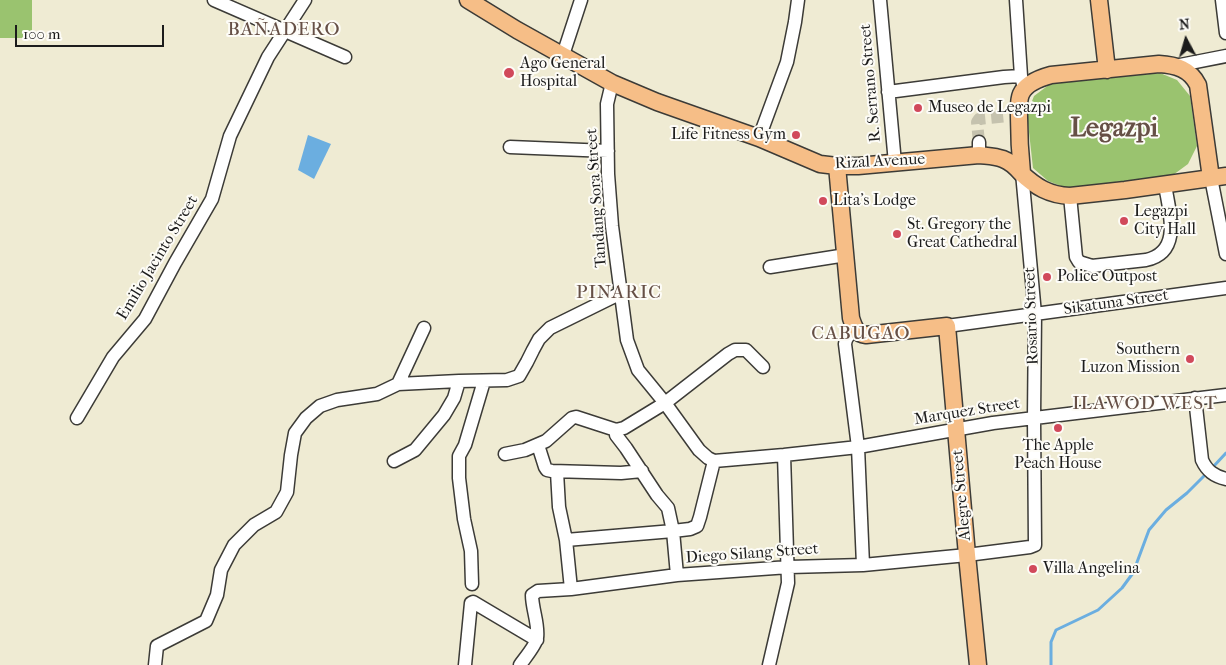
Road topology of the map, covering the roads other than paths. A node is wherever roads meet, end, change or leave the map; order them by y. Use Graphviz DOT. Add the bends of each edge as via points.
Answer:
graph roads {
  1 [pos="214,0"];
  2 [pos="305,0"];
  3 [pos="468,0"];
  4 [pos="581,0"];
  5 [pos="798,0"];
  6 [pos="880,0"];
  7 [pos="1016,0"];
  8 [pos="1100,0"];
  9 [pos="1222,0"];
  10 [pos="285,31"];
  11 [pos="1226,33"];
  12 [pos="564,56"];
  13 [pos="1226,56"];
  14 [pos="345,57"];
  15 [pos="1175,66"];
  16 [pos="1107,70"];
  17 [pos="1023,82"];
  18 [pos="612,83"];
  19 [pos="888,92"];
  20 [pos="759,138"];
  21 [pos="510,147"];
  22 [pos="608,151"];
  23 [pos="895,163"];
  24 [pos="837,166"];
  25 [pos="1022,173"];
  26 [pos="1219,177"];
  27 [pos="1165,185"];
  28 [pos="1070,196"];
  29 [pos="1226,254"];
  30 [pos="846,255"];
  31 [pos="770,267"];
  32 [pos="1226,288"];
  33 [pos="621,293"];
  34 [pos="1035,314"];
  35 [pos="947,326"];
  36 [pos="424,328"];
  37 [pos="857,331"];
  38 [pos="762,367"];
  39 [pos="460,381"];
  40 [pos="484,381"];
  41 [pos="398,384"];
  42 [pos="1226,395"];
  43 [pos="1195,398"];
  44 [pos="665,402"];
  45 [pos="77,418"];
  46 [pos="1034,418"];
  47 [pos="616,430"];
  48 [pos="956,430"];
  49 [pos="538,445"];
  50 [pos="858,447"];
  51 [pos="505,454"];
  52 [pos="784,455"];
  53 [pos="714,460"];
  54 [pos="394,461"];
  55 [pos="642,471"];
  56 [pos="557,472"];
  57 [pos="1226,479"];
  58 [pos="673,531"];
  59 [pos="566,540"];
  60 [pos="1035,545"];
  61 [pos="967,555"];
  62 [pos="863,565"];
  63 [pos="789,567"];
  64 [pos="677,576"];
  65 [pos="472,584"];
  66 [pos="571,589"];
  67 [pos="537,640"];
  68 [pos="155,665"];
  69 [pos="465,665"];
  70 [pos="520,665"];
  71 [pos="769,665"];
  72 [pos="978,665"];
  1 -- 10 [label="street"];
  2 -- 10 [label="street, Emilio Jacinto Street"];
  3 -- 12 [label="main road, Rizal Avenue"];
  4 -- 12 [label="street"];
  5 -- 20 [label="street" via="787,62"];
  6 -- 19 [label="street, R. Serrano Street"];
  7 -- 17 [label="street, Rosario Street"];
  8 -- 16 [label="main road"];
  9 -- 11 [label="street"];
  10 -- 14 [label="street"];
  10 -- 45 [label="street, Emilio Jacinto Street" via="268,57 230,136 212,199 145,319 112,357"];
  12 -- 18 [label="main road, Rizal Avenue"];
  13 -- 15 [label="street"];
  15 -- 16 [label="main road" via="1159,64"];
  15 -- 26 [label="main road" via="1191,74 1198,85"];
  16 -- 17 [label="main road" via="1051,75"];
  17 -- 19 [label="street" via="1004,77"];
  17 -- 25 [label="main road, Rosario Street" via="1014,115"];
  18 -- 20 [label="main road, Rizal Avenue"];
  18 -- 22 [label="street, Tandang Sora Street" via="607,104"];
  19 -- 23 [label="street, R. Serrano Street"];
  20 -- 24 [label="main road, Rizal Avenue" via="810,160"];
  21 -- 22 [label="street"];
  22 -- 33 [label="street, Tandang Sora Street" via="612,226"];
  23 -- 24 [label="main road, Rizal Avenue"];
  23 -- 25 [label="main road, Rizal Avenue" via="979,148 1002,158"];
  24 -- 30 [label="main road"];
  25 -- 28 [label="main road, Rizal Avenue" via="1050,193"];
  25 -- 34 [label="street, Rosario Street"];
  26 -- 27 [label="main road, Rizal Avenue"];
  26 -- 29 [label="street"];
  27 -- 28 [label="main road, Rizal Avenue"];
  27 -- 28 [label="street" via="1171,227 1166,247 1152,258 1101,265 1079,262 1076,256"];
  30 -- 31 [label="street"];
  30 -- 37 [label="main road" via="852,318"];
  32 -- 34 [label="street, Sikatuna Street"];
  33 -- 40 [label="street" via="550,328 519,376"];
  33 -- 44 [label="street, Tandang Sora Street" via="627,340 638,370"];
  34 -- 35 [label="street, Sikatuna Street"];
  34 -- 46 [label="street, Rosario Street"];
  35 -- 37 [label="main road, Sikatuna Street" via="866,335"];
  35 -- 48 [label="main road, Alegre Street"];
  36 -- 41 [label="street"];
  37 -- 50 [label="street" via="848,336 845,344"];
  38 -- 44 [label="street" via="746,350 735,350"];
  39 -- 40 [label="street"];
  39 -- 41 [label="street"];
  39 -- 54 [label="street" via="444,415 415,450"];
  40 -- 65 [label="street" via="459,456"];
  41 -- 68 [label="street" via="377,394 320,406 306,418 295,433 287,492 276,512 254,525 234,546 221,570 217,595 206,621 157,646"];
  42 -- 43 [label="street, Marquez Street"];
  43 -- 46 [label="street, Marquez Street"];
  43 -- 57 [label="street" via="1202,460 1210,471"];
  44 -- 47 [label="street"];
  44 -- 53 [label="street, Tandang Sora Street" via="699,450"];
  46 -- 48 [label="street, Marquez Street"];
  46 -- 60 [label="street, Rosario Street"];
  47 -- 49 [label="street" via="572,418"];
  47 -- 55 [label="street"];
  48 -- 50 [label="street, Marquez Street"];
  48 -- 61 [label="main road, Alegre Street"];
  49 -- 51 [label="street"];
  49 -- 56 [label="street" via="547,470"];
  50 -- 52 [label="street, Marquez Street"];
  50 -- 62 [label="street"];
  52 -- 53 [label="street, Marquez Street"];
  52 -- 63 [label="street"];
  53 -- 58 [label="street" via="697,526"];
  55 -- 56 [label="street"];
  55 -- 58 [label="street" via="668,508"];
  56 -- 59 [label="street" via="559,507"];
  58 -- 59 [label="street"];
  58 -- 64 [label="street"];
  59 -- 66 [label="street"];
  60 -- 61 [label="street, Diego Silang Street"];
  61 -- 62 [label="street, Diego Silang Street"];
  61 -- 72 [label="main road, Alegre Street"];
  62 -- 63 [label="street, Diego Silang Street"];
  63 -- 64 [label="street, Diego Silang Street"];
  63 -- 71 [label="street"];
  64 -- 66 [label="street, Diego Silang Street"];
  66 -- 67 [label="street, Diego Silang Street" via="532,594"];
  67 -- 69 [label="street" via="474,602 470,603"];
  67 -- 70 [label="street"];
}
